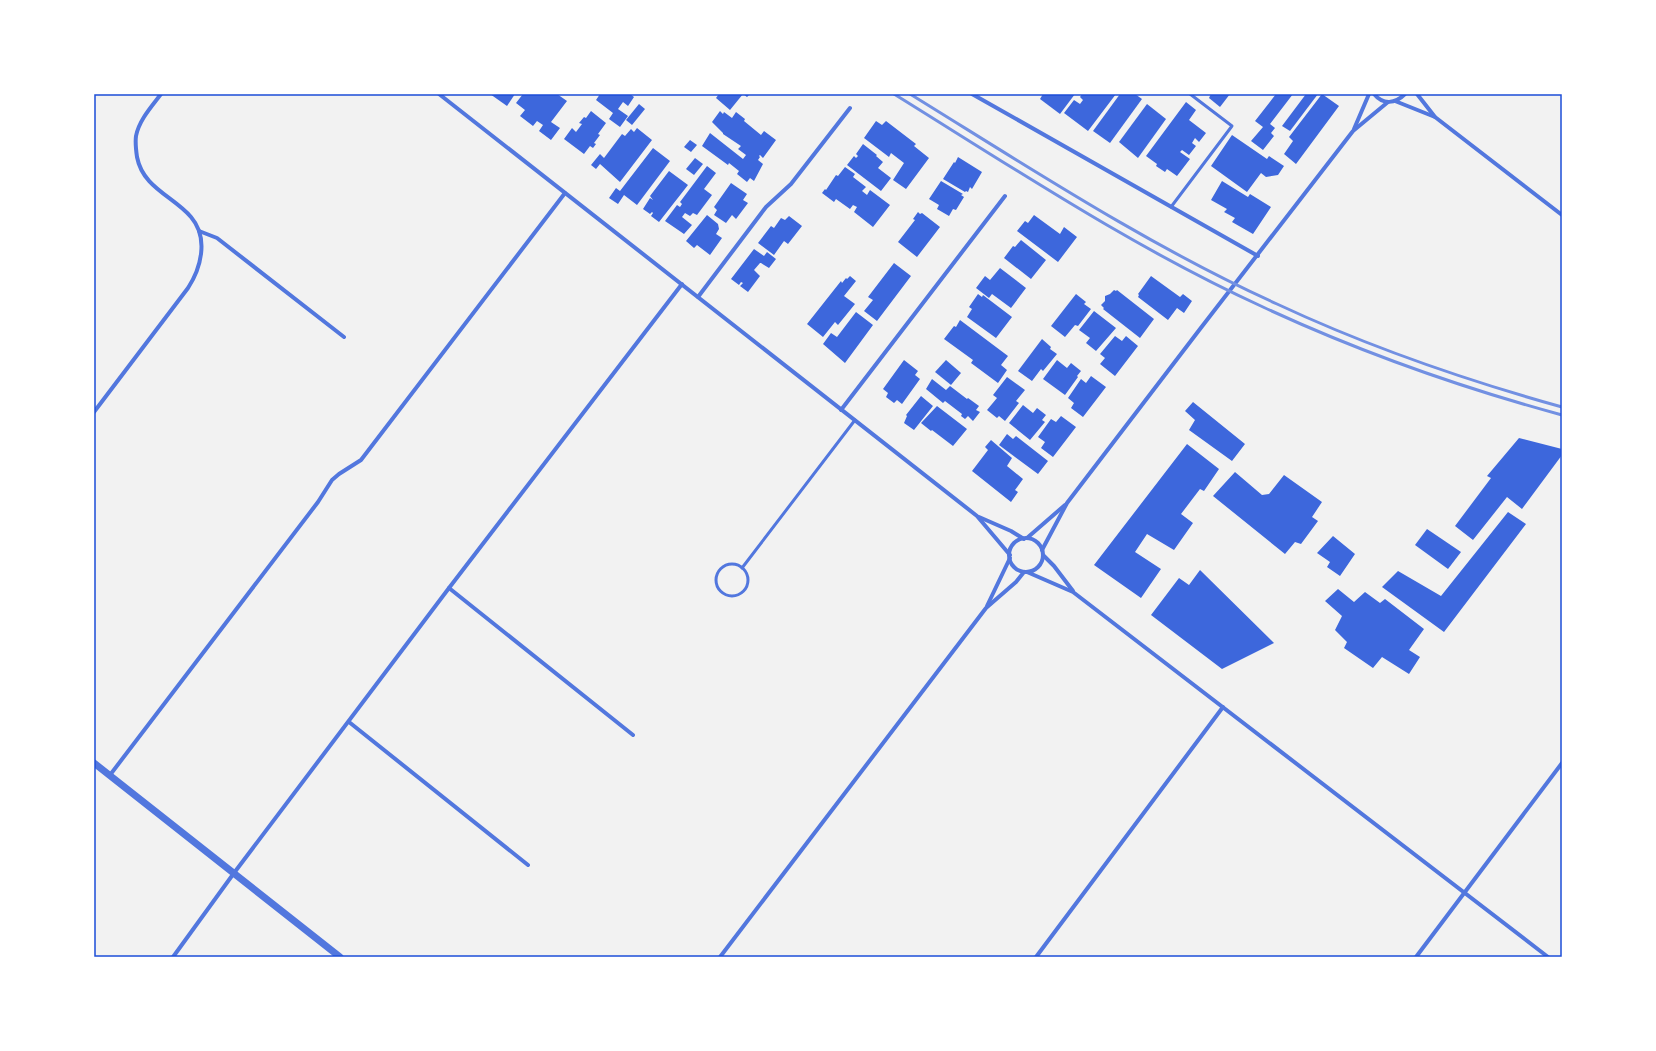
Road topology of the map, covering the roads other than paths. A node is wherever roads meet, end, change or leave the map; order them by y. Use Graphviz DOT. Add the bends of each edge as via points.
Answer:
graph roads {
  1 [pos="161,94"];
  2 [pos="439,94"];
  3 [pos="972,94"];
  4 [pos="1190,94"];
  5 [pos="1369,94"];
  6 [pos="1374,94"];
  7 [pos="1405,94"];
  8 [pos="1417,94"];
  9 [pos="1395,101"];
  10 [pos="1388,102"];
  11 [pos="850,108"];
  12 [pos="1435,117"];
  13 [pos="1353,132"];
  14 [pos="565,193"];
  15 [pos="1005,196"];
  16 [pos="1170,207"];
  17 [pos="1562,215"];
  18 [pos="199,231"];
  19 [pos="1258,256"];
  20 [pos="682,284"];
  21 [pos="698,297"];
  22 [pos="344,337"];
  23 [pos="841,410"];
  24 [pos="94,412"];
  25 [pos="855,420"];
  26 [pos="1067,503"];
  27 [pos="977,516"];
  28 [pos="1025,538"];
  29 [pos="1042,552"];
  30 [pos="1010,556"];
  31 [pos="742,568"];
  32 [pos="1026,572"];
  33 [pos="449,588"];
  34 [pos="1073,592"];
  35 [pos="986,608"];
  36 [pos="1223,707"];
  37 [pos="349,722"];
  38 [pos="633,735"];
  39 [pos="94,763"];
  40 [pos="1562,763"];
  41 [pos="110,775"];
  42 [pos="528,865"];
  43 [pos="234,873"];
  44 [pos="1465,893"];
  45 [pos="173,957"];
  46 [pos="340,957"];
  47 [pos="720,957"];
  48 [pos="1036,957"];
  49 [pos="1416,957"];
  50 [pos="1548,957"];
  1 -- 18 [label="street" via="143,119 136,135 139,165 150,184 191,216"];
  2 -- 14 [label="street"];
  3 -- 16 [label="street"];
  4 -- 16 [label="lane" via="1232,126"];
  5 -- 13 [label="street"];
  6 -- 10 [label="street"];
  7 -- 9 [label="street"];
  8 -- 12 [label="street"];
  9 -- 10 [label="street"];
  9 -- 12 [label="street"];
  10 -- 13 [label="street"];
  11 -- 21 [label="street" via="791,184 766,207"];
  12 -- 17 [label="street"];
  13 -- 19 [label="street"];
  14 -- 20 [label="street"];
  14 -- 41 [label="street" via="361,460 332,480 318,502"];
  15 -- 23 [label="street"];
  16 -- 19 [label="street"];
  18 -- 22 [label="street" via="217,238"];
  18 -- 24 [label="street" via="201,255 194,280"];
  19 -- 26 [label="street"];
  20 -- 21 [label="street"];
  20 -- 33 [label="street"];
  21 -- 23 [label="street"];
  23 -- 25 [label="street"];
  25 -- 27 [label="street"];
  25 -- 31 [label="lane"];
  26 -- 28 [label="street"];
  26 -- 29 [label="street"];
  27 -- 28 [label="street"];
  27 -- 30 [label="street"];
  28 -- 29 [label="street" via="1036,542"];
  28 -- 30 [label="street" via="1014,544 1010,549"];
  29 -- 32 [label="street" via="1042,560 1037,568"];
  29 -- 34 [label="street"];
  30 -- 32 [label="street" via="1015,567"];
  30 -- 35 [label="street"];
  31 -- 31 [label="lane" via="734,564 720,570 716,579 717,584 726,595 737,595 745,588 747,578"];
  32 -- 34 [label="street"];
  32 -- 35 [label="street"];
  33 -- 37 [label="street"];
  33 -- 38 [label="street"];
  34 -- 36 [label="street"];
  35 -- 47 [label="street"];
  36 -- 44 [label="street"];
  36 -- 48 [label="street"];
  37 -- 42 [label="street"];
  37 -- 43 [label="street"];
  39 -- 41 [label="street"];
  40 -- 44 [label="street"];
  41 -- 43 [label="street"];
  43 -- 45 [label="street"];
  43 -- 46 [label="street"];
  44 -- 49 [label="street"];
  44 -- 50 [label="street"];
}
